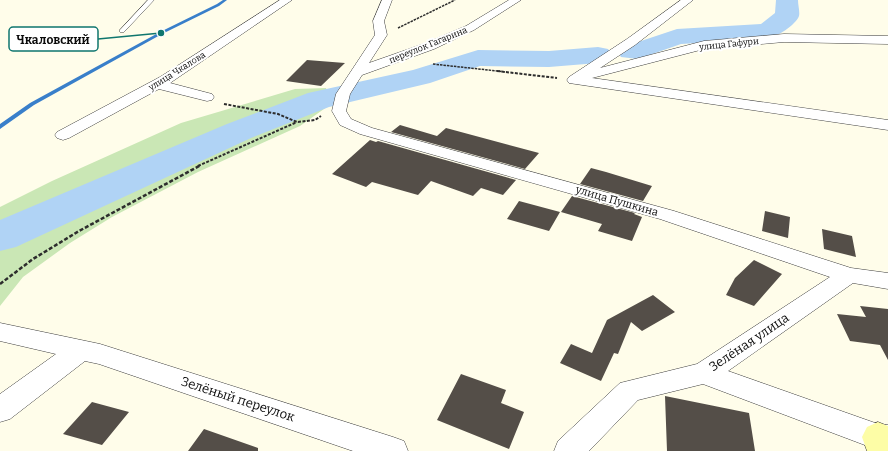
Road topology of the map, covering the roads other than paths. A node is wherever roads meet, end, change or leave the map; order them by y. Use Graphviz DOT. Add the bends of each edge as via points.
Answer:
graph roads {
  1 [pos="151,0"];
  2 [pos="287,0"];
  3 [pos="386,0"];
  4 [pos="516,0"];
  5 [pos="688,0"];
  6 [pos="122,31"];
  7 [pos="888,40"];
  8 [pos="357,72"];
  9 [pos="574,80"];
  10 [pos="157,84"];
  11 [pos="207,97"];
  12 [pos="888,126"];
  13 [pos="63,135"];
  14 [pos="850,275"];
  15 [pos="888,281"];
  16 [pos="0,332"];
  17 [pos="81,350"];
  18 [pos="704,373"];
  19 [pos="0,410"];
  20 [pos="883,442"];
  21 [pos="393,451"];
  22 [pos="569,451"];
  1 -- 6 [label="lane"];
  2 -- 10 [label="street, улица Чкалова"];
  3 -- 8 [label="street" via="377,26 380,35"];
  4 -- 8 [label="street, переулок Гагарина" via="470,28 430,46"];
  5 -- 9 [label="street"];
  7 -- 9 [label="street, улица Гафури" via="784,38 704,45"];
  8 -- 14 [label="street, улица Пушкина" via="343,94 342,115 366,131 667,215"];
  9 -- 12 [label="street"];
  10 -- 11 [label="street"];
  10 -- 13 [label="street, улица Чкалова"];
  14 -- 15 [label="street, улица Пушкина"];
  14 -- 18 [label="street, Зелёная улица"];
  16 -- 17 [label="street, Зелёный переулок"];
  17 -- 19 [label="street"];
  17 -- 21 [label="street, Зелёный переулок" via="100,354"];
  18 -- 20 [label="street"];
  18 -- 22 [label="street, Зелёная улица" via="630,391"];
}
